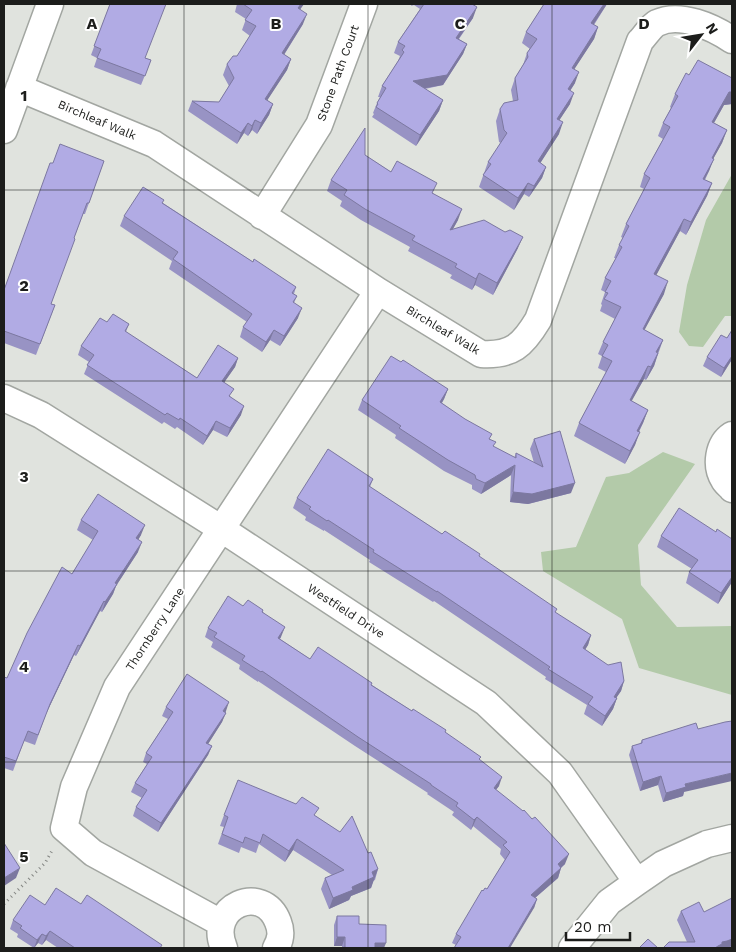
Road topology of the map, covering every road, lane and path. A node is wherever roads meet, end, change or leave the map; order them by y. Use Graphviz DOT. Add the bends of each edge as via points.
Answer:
graph roads {
  1 [pos="50,4"];
  2 [pos="364,4"];
  3 [pos="732,40"];
  4 [pos="19,88"];
  5 [pos="4,130"];
  6 [pos="262,216"];
  7 [pos="378,291"];
  8 [pos="4,398"];
  9 [pos="732,435"];
  10 [pos="732,489"];
  11 [pos="220,528"];
  12 [pos="64,828"];
  13 [pos="732,838"];
  14 [pos="638,882"];
  15 [pos="4,904"];
  16 [pos="221,923"];
  17 [pos="224,948"];
  18 [pos="276,948"];
  19 [pos="572,948"];
  1 -- 4 [label="street"];
  2 -- 6 [label="street, Stone Path Court" via="319,125"];
  3 -- 7 [label="street, Birchleaf Walk" via="699,23 675,19 656,23 640,41 538,320 528,338 512,350 496,355 482,354"];
  4 -- 5 [label="street"];
  4 -- 6 [label="street, Birchleaf Walk" via="154,144"];
  6 -- 7 [label="street, Birchleaf Walk"];
  7 -- 11 [label="street, Thornberry Lane"];
  8 -- 11 [label="street, Westfield Drive" via="41,415"];
  9 -- 10 [label="street" via="721,449 718,464 724,480"];
  11 -- 12 [label="street, Thornberry Lane" via="117,687 74,787"];
  11 -- 14 [label="street, Westfield Drive" via="486,703 560,773"];
  12 -- 15 [label="path" via="45,863"];
  12 -- 16 [label="street" via="94,853"];
  13 -- 14 [label="street" via="707,844 672,860"];
  14 -- 19 [label="street" via="609,902"];
  16 -- 17 [label="street" via="220,938"];
  16 -- 18 [label="street" via="229,909 237,904 252,901 263,904 275,915 281,929"];
}
